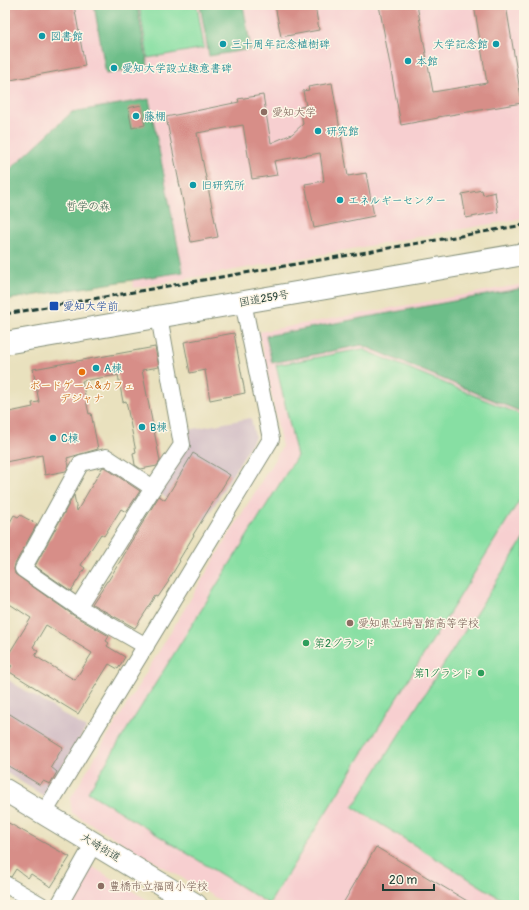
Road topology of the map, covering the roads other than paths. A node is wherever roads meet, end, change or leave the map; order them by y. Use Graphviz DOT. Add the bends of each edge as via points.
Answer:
graph roads {
  1 [pos="524,254"];
  2 [pos="243,302"];
  3 [pos="159,316"];
  4 [pos="5,343"];
  5 [pos="153,488"];
  6 [pos="78,607"];
  7 [pos="146,646"];
  8 [pos="5,790"];
  9 [pos="44,813"];
  10 [pos="94,843"];
  11 [pos="5,884"];
  12 [pos="42,905"];
  13 [pos="59,905"];
  14 [pos="196,905"];
  1 -- 2 [label="main road, 国道259号"];
  2 -- 3 [label="main road, 国道259号"];
  2 -- 7 [label="street" via="270,439"];
  3 -- 4 [label="main road, 国道259号"];
  3 -- 5 [label="street" via="182,445"];
  5 -- 6 [label="street"];
  5 -- 6 [label="street" via="106,457 81,463 23,569"];
  6 -- 7 [label="street"];
  7 -- 9 [label="street"];
  8 -- 9 [label="main road, 大崎街道"];
  9 -- 10 [label="main road, 大崎街道"];
  10 -- 13 [label="street"];
  10 -- 14 [label="main road, 大崎街道"];
  11 -- 12 [label="street"];
}
